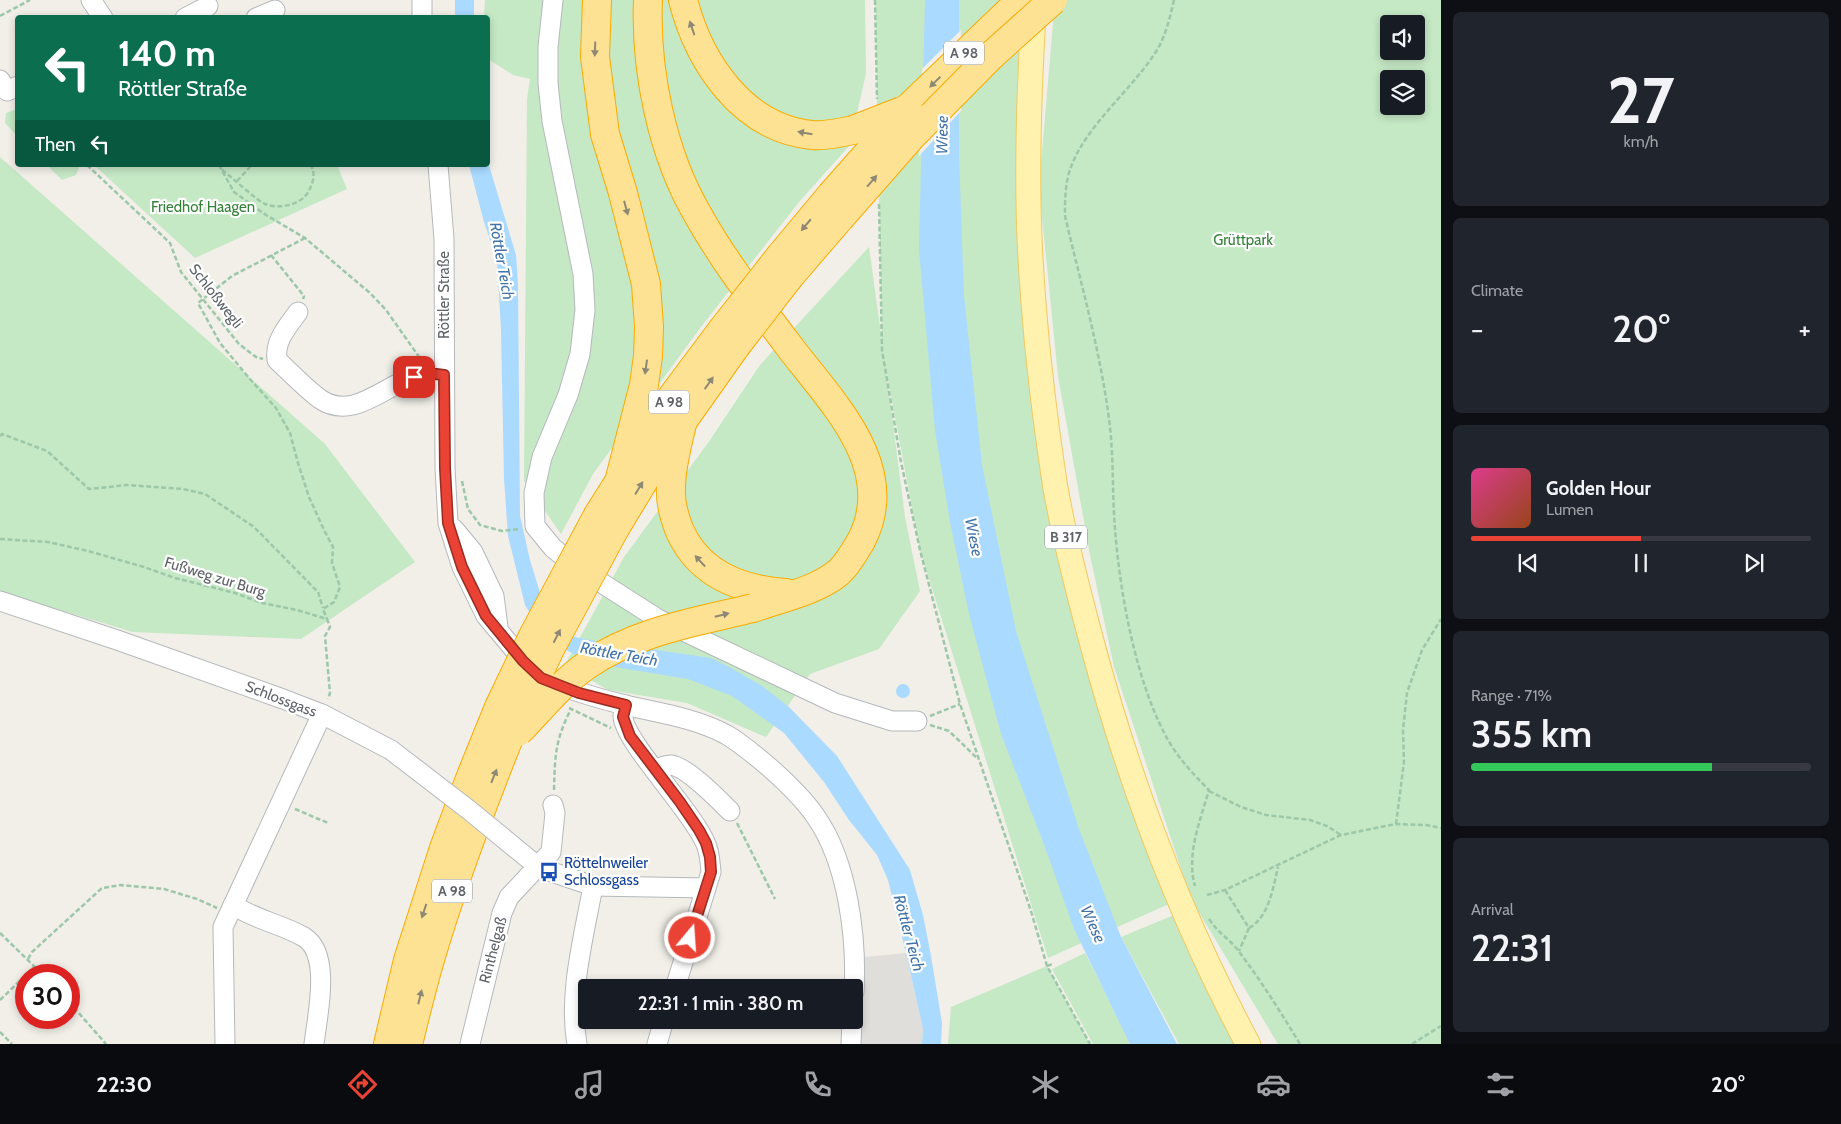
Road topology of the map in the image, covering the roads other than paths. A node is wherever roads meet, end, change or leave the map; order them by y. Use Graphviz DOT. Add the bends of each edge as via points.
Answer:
graph roads {
  1 [pos="91,0"];
  2 [pos="553,0"];
  3 [pos="597,0"];
  4 [pos="648,0"];
  5 [pos="683,0"];
  6 [pos="1021,0"];
  7 [pos="1034,0"];
  8 [pos="1053,0"];
  9 [pos="210,8"];
  10 [pos="275,10"];
  11 [pos="101,15"];
  12 [pos="192,15"];
  13 [pos="263,15"];
  14 [pos="0,80"];
  15 [pos="15,87"];
  16 [pos="908,108"];
  17 [pos="438,167"];
  18 [pos="836,206"];
  19 [pos="298,312"];
  20 [pos="729,338"];
  21 [pos="438,375"];
  22 [pos="683,420"];
  23 [pos="620,478"];
  24 [pos="606,522"];
  25 [pos="793,594"];
  26 [pos="0,601"];
  27 [pos="626,705"];
  28 [pos="322,714"];
  29 [pos="917,721"];
  30 [pos="510,727"];
  31 [pos="655,769"];
  32 [pos="553,805"];
  33 [pos="730,810"];
  34 [pos="534,863"];
  35 [pos="593,886"];
  36 [pos="706,888"];
  37 [pos="230,910"];
  38 [pos="678,979"];
  39 [pos="855,979"];
  40 [pos="661,1029"];
  41 [pos="851,1029"];
  42 [pos="225,1044"];
  43 [pos="314,1044"];
  44 [pos="388,1044"];
  45 [pos="408,1044"];
  46 [pos="470,1044"];
  47 [pos="578,1044"];
  48 [pos="657,1044"];
  49 [pos="850,1044"];
  50 [pos="1248,1044"];
  1 -- 11 [label="street"];
  2 -- 29 [label="street" via="548,83 552,120 583,274 585,310 580,354 568,395 542,457 534,493 535,526 563,556 658,619 836,703 892,721"];
  3 -- 23 [label="highway, one-way" via="595,57 605,134 646,284 649,326 644,385"];
  4 -- 25 [label="highway" via="649,57 656,98 679,176 696,213 753,299 847,421 863,450 870,473 872,500 868,527 855,553 840,572 812,588"];
  16 -- 5 [label="highway, one-way, bridge" via="853,130 833,134 812,135 764,120 744,106 713,71 695,36"];
  6 -- 16 [label="highway, A 98, one-way"];
  7 -- 50 [label="main road, B 317" via="1027,164 1029,239 1039,361 1056,487 1080,602 1106,697 1138,794 1185,913"];
  18 -- 8 [label="highway, A 98, one-way, bridge"];
  9 -- 12 [label="street"];
  10 -- 13 [label="street"];
  14 -- 15 [label="street" via="7,91"];
  16 -- 18 [label="highway, A 98, bridge"];
  17 -- 21 [label="street, Röttler Straße" via="444,239"];
  18 -- 20 [label="highway, A 98, bridge"];
  19 -- 21 [label="street" via="281,336 277,360 321,400 352,407 414,377"];
  22 -- 20 [label="highway, A 98, one-way"];
  20 -- 23 [label="highway, A 98" via="674,394"];
  21 -- 27 [label="street, Röttler Straße" via="448,523 462,567 486,616 541,678 579,693"];
  24 -- 22 [label="highway, A 98, one-way"];
  25 -- 22 [label="highway, one-way" via="765,592 722,578 706,567 684,540 675,519 670,488"];
  23 -- 24 [label="highway, A 98"];
  24 -- 30 [label="highway, A 98, bridge" via="559,633"];
  30 -- 25 [label="highway, one-way, bridge" via="586,666 612,650 640,637"];
  26 -- 28 [label="street, Schlossgass"];
  27 -- 31 [label="street" via="623,717 630,736"];
  27 -- 39 [label="street, Röttler Straße" via="687,720 727,735 786,782 816,817 838,860 850,912"];
  28 -- 34 [label="street, Schlossgass, bridge" via="391,750"];
  28 -- 37 [label="street"];
  30 -- 44 [label="highway, A 98, one-way" via="471,776 408,960"];
  45 -- 30 [label="highway, A 98, one-way" via="459,869"];
  31 -- 33 [label="street" via="670,765 687,773"];
  31 -- 36 [label="street" via="706,843 711,872"];
  32 -- 34 [label="street, Rinthelgaß" via="551,852"];
  34 -- 35 [label="street"];
  34 -- 46 [label="street, Rinthelgaß" via="502,913"];
  35 -- 36 [label="street"];
  35 -- 47 [label="street" via="580,954 575,1029"];
  36 -- 38 [label="street"];
  37 -- 42 [label="street" via="223,927"];
  37 -- 43 [label="street" via="306,938 317,950 320,984"];
  40 -- 48 [label="street"];
  41 -- 49 [label="street"];
}
